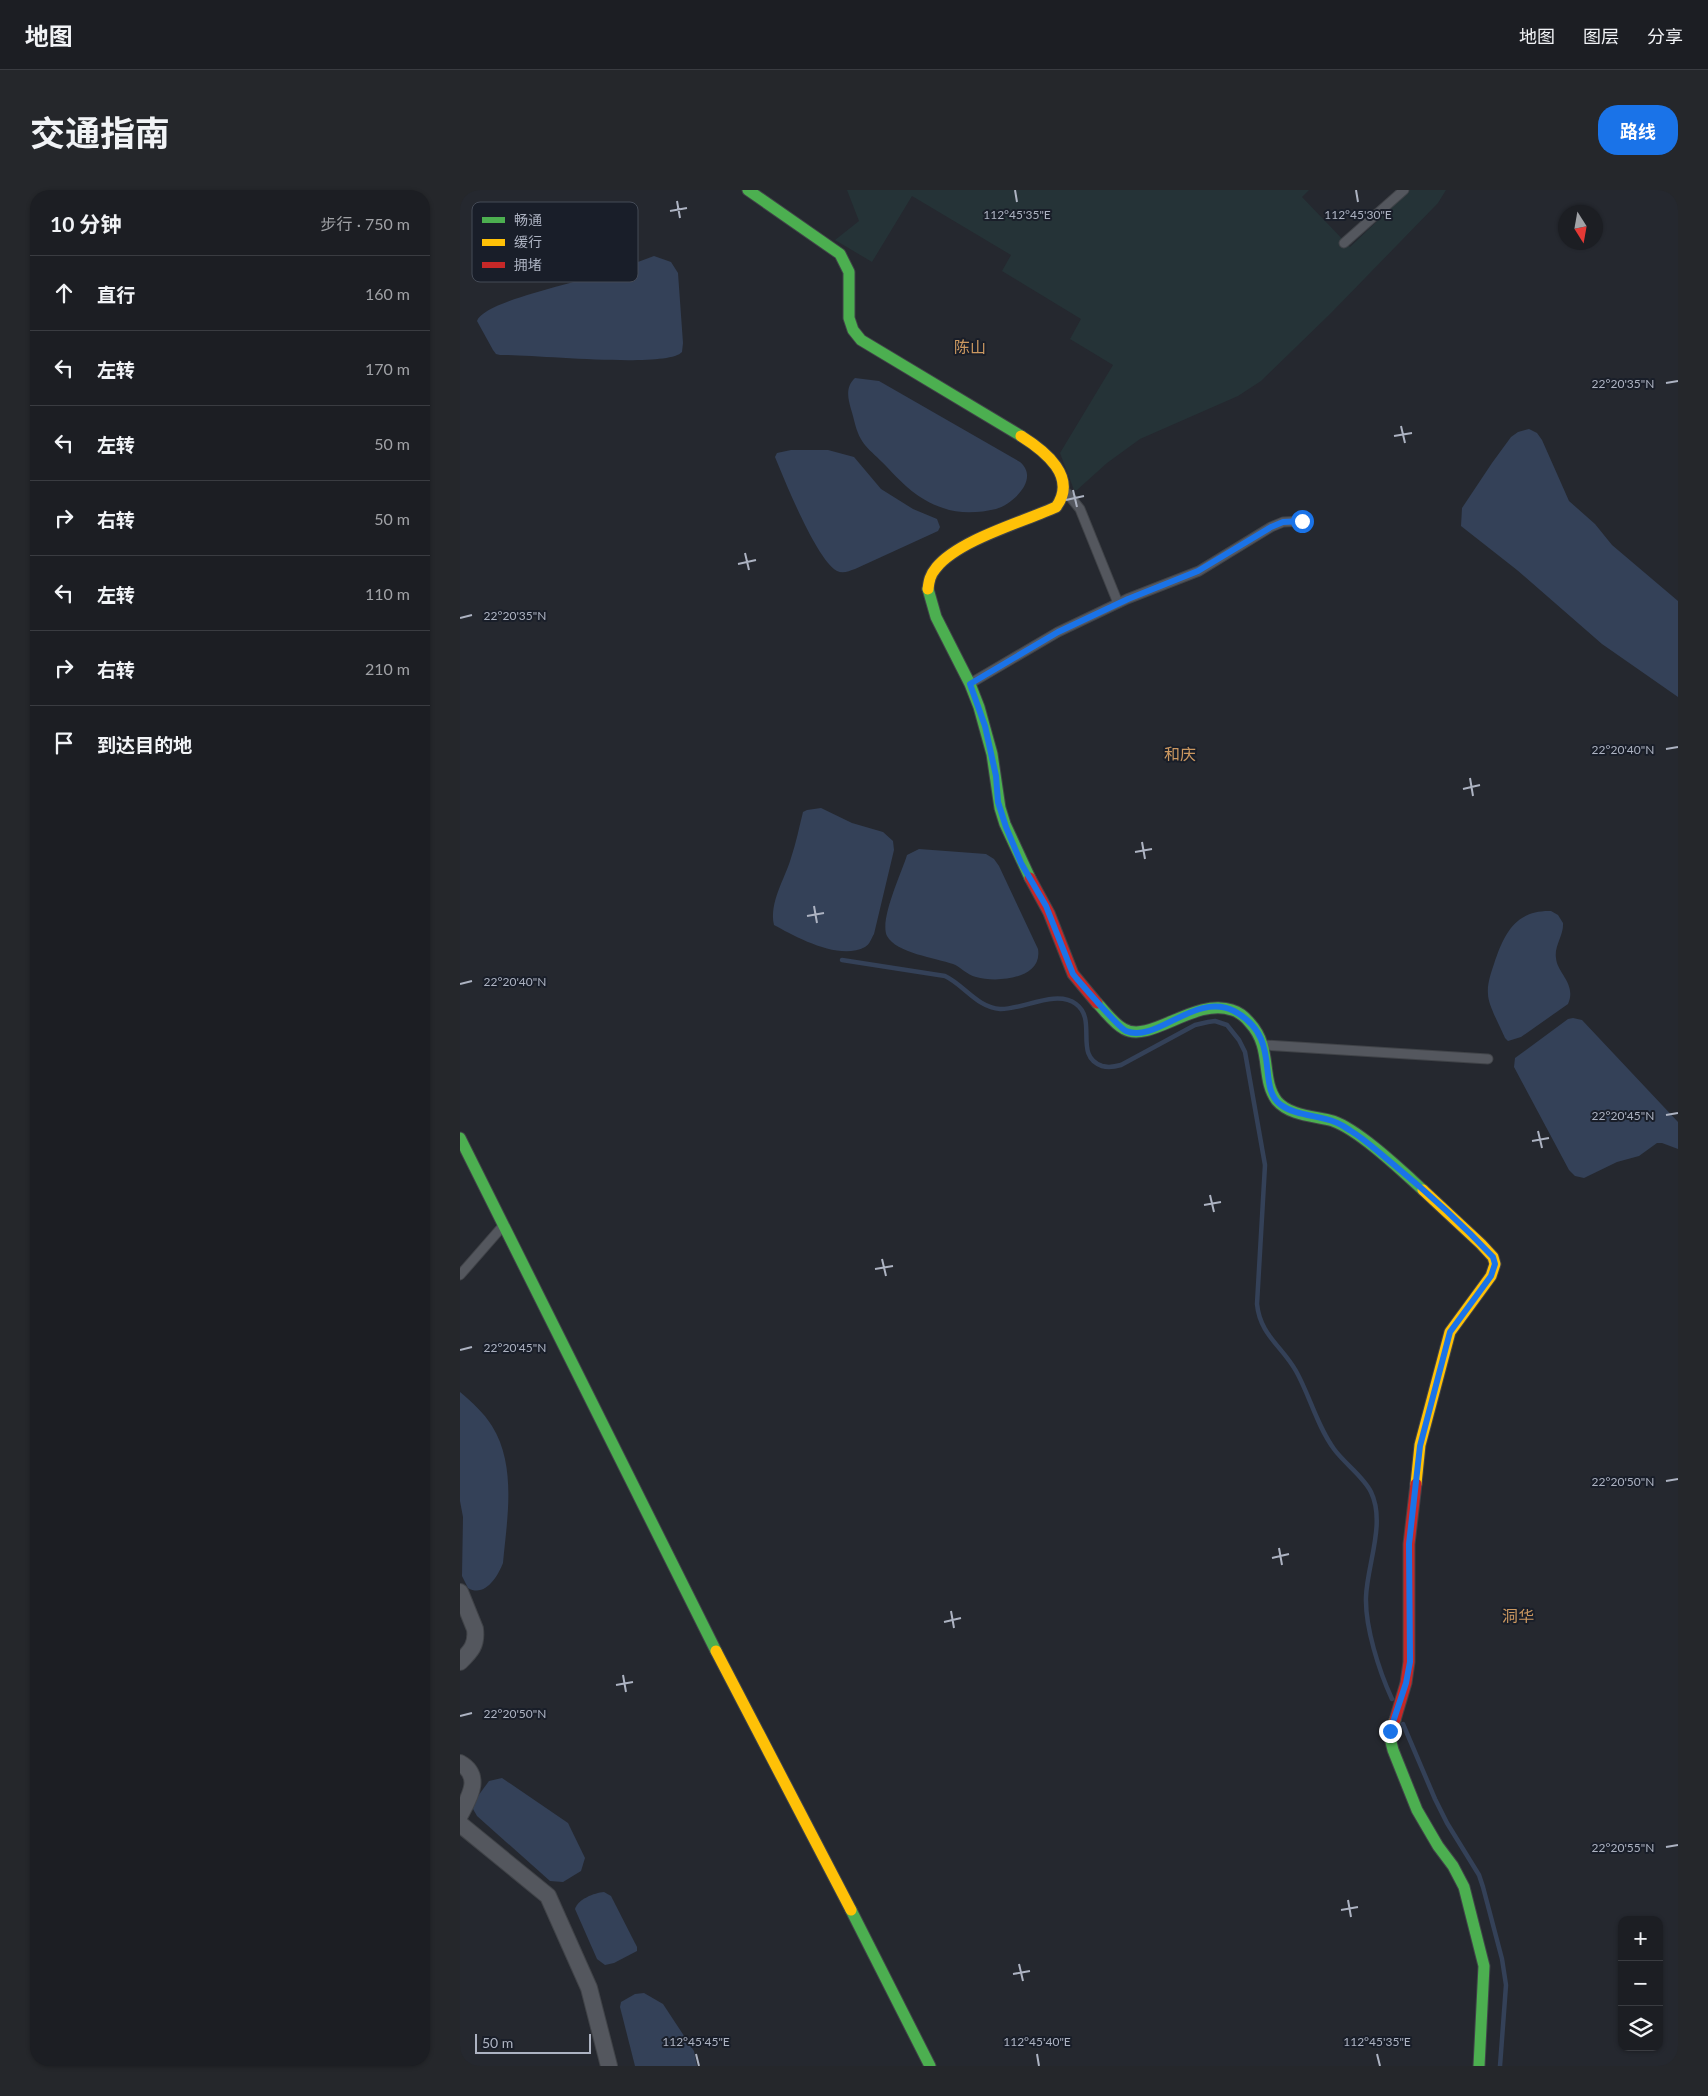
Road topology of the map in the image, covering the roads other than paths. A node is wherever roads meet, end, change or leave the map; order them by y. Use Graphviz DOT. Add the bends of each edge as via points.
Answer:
graph roads {
  1 [pos="748,190"];
  2 [pos="1404,190"];
  3 [pos="1344,243"];
  4 [pos="1065,490"];
  5 [pos="1302,521"];
  6 [pos="1118,604"];
  7 [pos="970,684"];
  8 [pos="1264,1045"];
  9 [pos="1488,1059"];
  10 [pos="460,1138"];
  11 [pos="504,1225"];
  12 [pos="460,1275"];
  13 [pos="460,1592"];
  14 [pos="460,1662"];
  15 [pos="460,1763"];
  16 [pos="460,1815"];
  17 [pos="460,1824"];
  18 [pos="609,2066"];
  19 [pos="930,2066"];
  20 [pos="1479,2066"];
  1 -- 4 [label="street" via="840,254 849,272 849,318 856,336 1035,445 1060,471"];
  2 -- 3 [label="lane"];
  4 -- 6 [label="lane" via="1080,509"];
  4 -- 7 [label="street" via="1056,507 971,544 943,560 933,570 928,582 928,595"];
  5 -- 6 [label="lane" via="1283,522 1271,527 1198,571"];
  6 -- 7 [label="lane" via="1058,632"];
  7 -- 8 [label="street" via="985,726 998,802 1006,827 1021,863 1046,906 1077,979 1125,1031 1151,1030 1192,1011 1218,1006 1247,1020"];
  8 -- 9 [label="lane"];
  8 -- 20 [label="street" via="1270,1088 1280,1105 1335,1122 1363,1139 1423,1189 1493,1257 1495,1264 1491,1276 1450,1332 1420,1446 1409,1544 1410,1662 1390,1738 1417,1810 1464,1887 1484,1966"];
  10 -- 11 [label="street"];
  11 -- 12 [label="lane"];
  11 -- 19 [label="street" via="702,1623"];
  13 -- 14 [label="street" via="476,1635 473,1648"];
  15 -- 16 [label="street" via="469,1770 474,1782"];
  17 -- 18 [label="street" via="548,1896 589,1988"];
}
